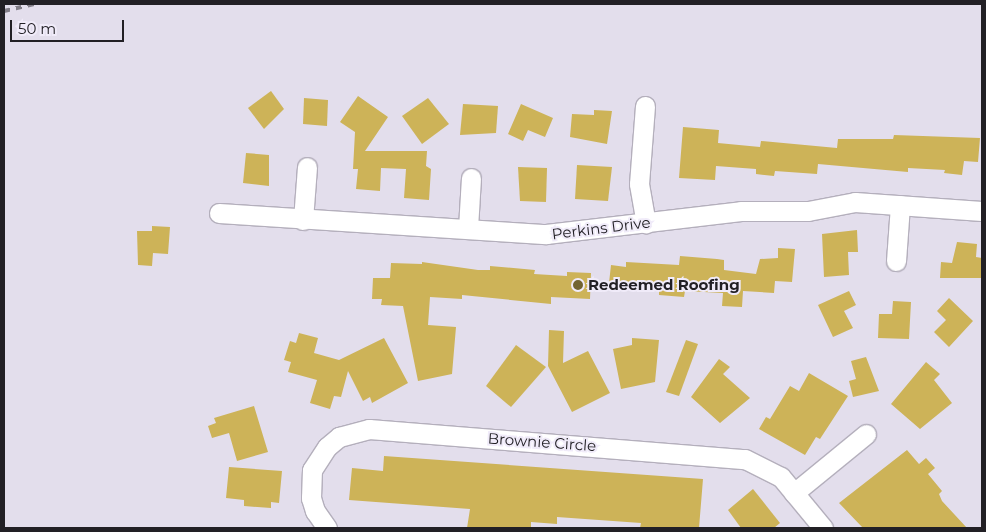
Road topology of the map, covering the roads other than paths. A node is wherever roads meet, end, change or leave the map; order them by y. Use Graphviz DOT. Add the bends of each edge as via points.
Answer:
graph roads {
  1 [pos="645,106"];
  2 [pos="306,166"];
  3 [pos="471,178"];
  4 [pos="900,205"];
  5 [pos="982,211"];
  6 [pos="219,213"];
  7 [pos="303,220"];
  8 [pos="646,223"];
  9 [pos="468,228"];
  10 [pos="896,261"];
  11 [pos="866,434"];
  12 [pos="794,493"];
  13 [pos="327,528"];
  14 [pos="823,528"];
  1 -- 8 [label="street" via="640,184"];
  2 -- 7 [label="street"];
  3 -- 9 [label="street"];
  4 -- 5 [label="street, Perkins Drive"];
  4 -- 8 [label="street, Perkins Drive" via="855,202 808,211 740,211"];
  4 -- 10 [label="street"];
  6 -- 7 [label="street, Perkins Drive"];
  7 -- 9 [label="street, Perkins Drive"];
  8 -- 9 [label="street, Perkins Drive" via="546,234"];
  11 -- 12 [label="street"];
  12 -- 13 [label="street, Brownie Circle" via="774,472 738,457 369,429 339,437 327,447 312,470 311,498 315,511"];
  12 -- 14 [label="street, Brownie Circle"];
}
